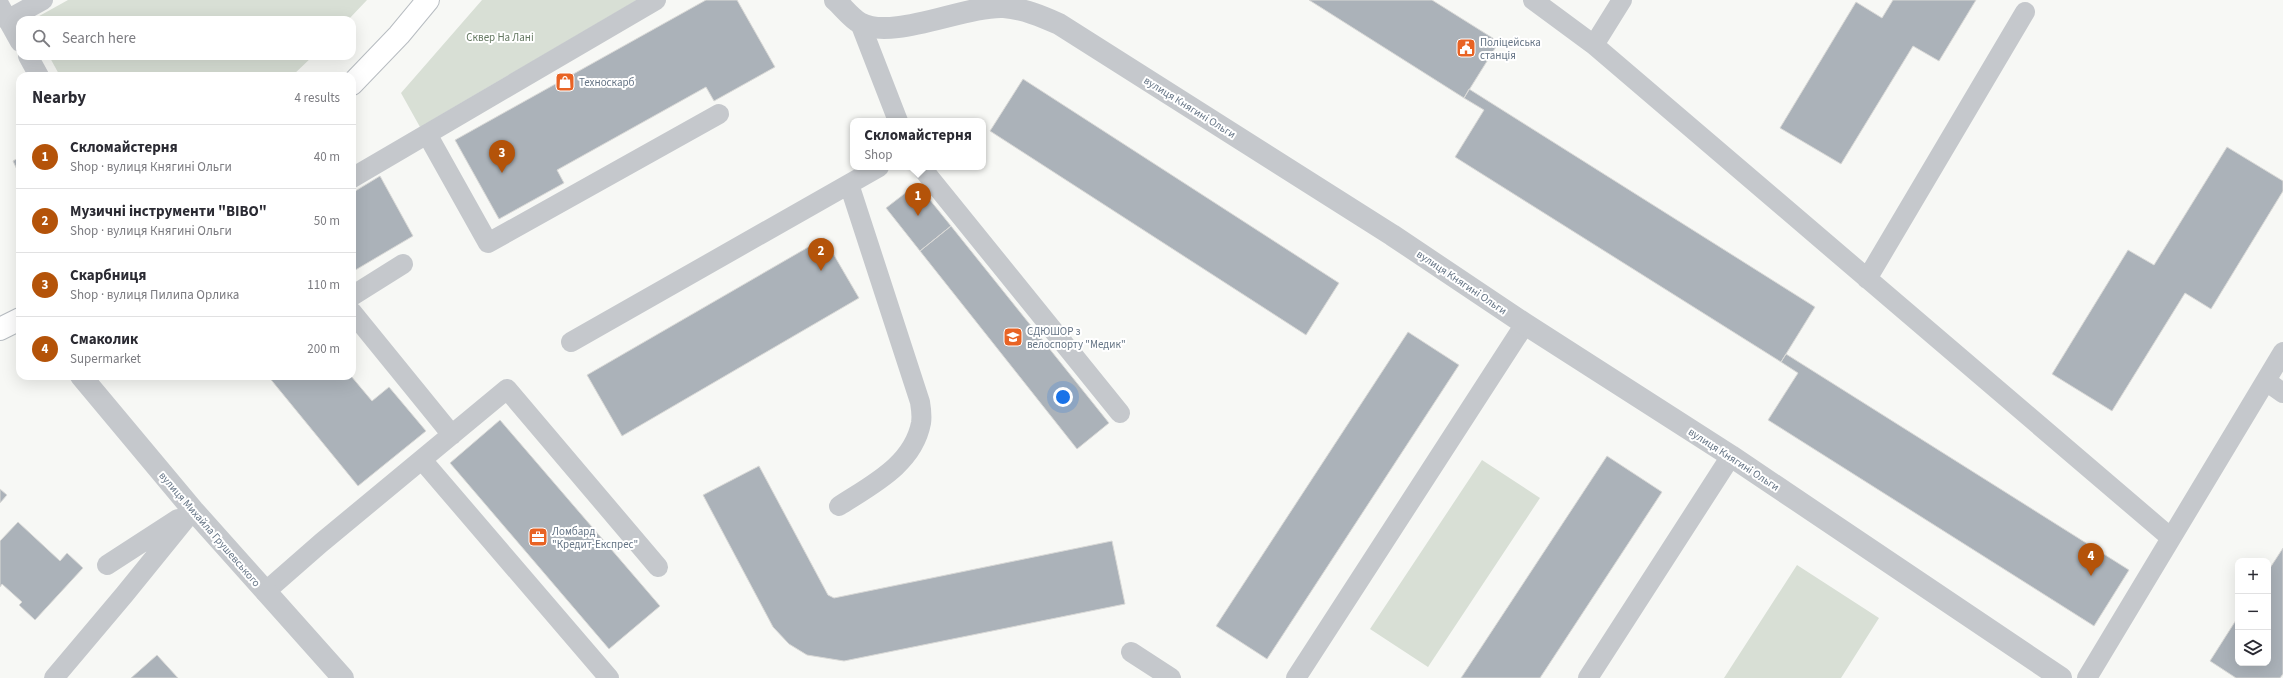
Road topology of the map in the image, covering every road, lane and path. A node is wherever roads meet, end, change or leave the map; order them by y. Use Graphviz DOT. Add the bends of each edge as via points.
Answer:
graph roads {
  1 [pos="43,0"];
  2 [pos="428,0"];
  3 [pos="656,0"];
  4 [pos="835,0"];
  5 [pos="1533,0"];
  6 [pos="1622,0"];
  7 [pos="963,6"];
  8 [pos="2025,12"];
  9 [pos="4,13"];
  10 [pos="860,23"];
  11 [pos="16,35"];
  12 [pos="1594,45"];
  13 [pos="30,60"];
  14 [pos="37,72"];
  15 [pos="356,80"];
  16 [pos="719,114"];
  17 [pos="897,118"];
  18 [pos="427,134"];
  19 [pos="874,170"];
  20 [pos="923,170"];
  21 [pos="356,176"];
  22 [pos="849,184"];
  23 [pos="403,264"];
  24 [pos="1867,279"];
  25 [pos="356,293"];
  26 [pos="356,317"];
  27 [pos="16,321"];
  28 [pos="1525,324"];
  29 [pos="0,330"];
  30 [pos="571,342"];
  31 [pos="2283,352"];
  32 [pos="84,380"];
  33 [pos="2266,381"];
  34 [pos="2283,393"];
  35 [pos="1120,414"];
  36 [pos="452,435"];
  37 [pos="1731,456"];
  38 [pos="422,460"];
  39 [pos="839,506"];
  40 [pos="193,510"];
  41 [pos="2171,538"];
  42 [pos="107,564"];
  43 [pos="658,567"];
  44 [pos="265,592"];
  45 [pos="1131,652"];
  46 [pos="54,678"];
  47 [pos="343,678"];
  48 [pos="609,678"];
  49 [pos="1172,678"];
  50 [pos="1296,678"];
  51 [pos="1588,678"];
  52 [pos="2061,678"];
  53 [pos="2087,678"];
  1 -- 9 [label="lane"];
  2 -- 15 [label="main road"];
  3 -- 18 [label="lane"];
  4 -- 10 [label="street, вулиця Княгині Ольги"];
  5 -- 12 [label="lane"];
  6 -- 12 [label="lane"];
  7 -- 10 [label="street, вулиця Княгині Ольги" via="900,27 879,28"];
  7 -- 28 [label="street, вулиця Княгині Ольги" via="1004,7 1034,12 1059,24 1392,235"];
  8 -- 24 [label="lane"];
  9 -- 11 [label="lane"];
  10 -- 17 [label="lane"];
  12 -- 24 [label="lane"];
  13 -- 14 [label="lane"];
  16 -- 18 [label="lane" via="488,243"];
  18 -- 21 [label="lane"];
  19 -- 22 [label="lane"];
  20 -- 35 [label="lane"];
  22 -- 30 [label="lane"];
  22 -- 39 [label="lane" via="920,402 921,423 912,447 897,466"];
  23 -- 25 [label="lane"];
  24 -- 41 [label="lane"];
  26 -- 36 [label="lane"];
  27 -- 29 [label="main road"];
  28 -- 37 [label="street, вулиця Княгині Ольги"];
  28 -- 50 [label="lane"];
  31 -- 33 [label="lane"];
  32 -- 40 [label="street, вулиця Михайла Грушевського"];
  33 -- 34 [label="lane"];
  33 -- 41 [label="lane"];
  36 -- 38 [label="lane"];
  36 -- 43 [label="lane" via="507,389"];
  37 -- 51 [label="lane"];
  37 -- 52 [label="street, вулиця Княгині Ольги"];
  38 -- 44 [label="lane"];
  38 -- 48 [label="lane"];
  40 -- 42 [label="lane"];
  40 -- 44 [label="street, вулиця Михайла Грушевського"];
  40 -- 46 [label="lane"];
  41 -- 53 [label="lane"];
  44 -- 47 [label="street, вулиця Михайла Грушевського"];
  45 -- 49 [label="lane"];
}
